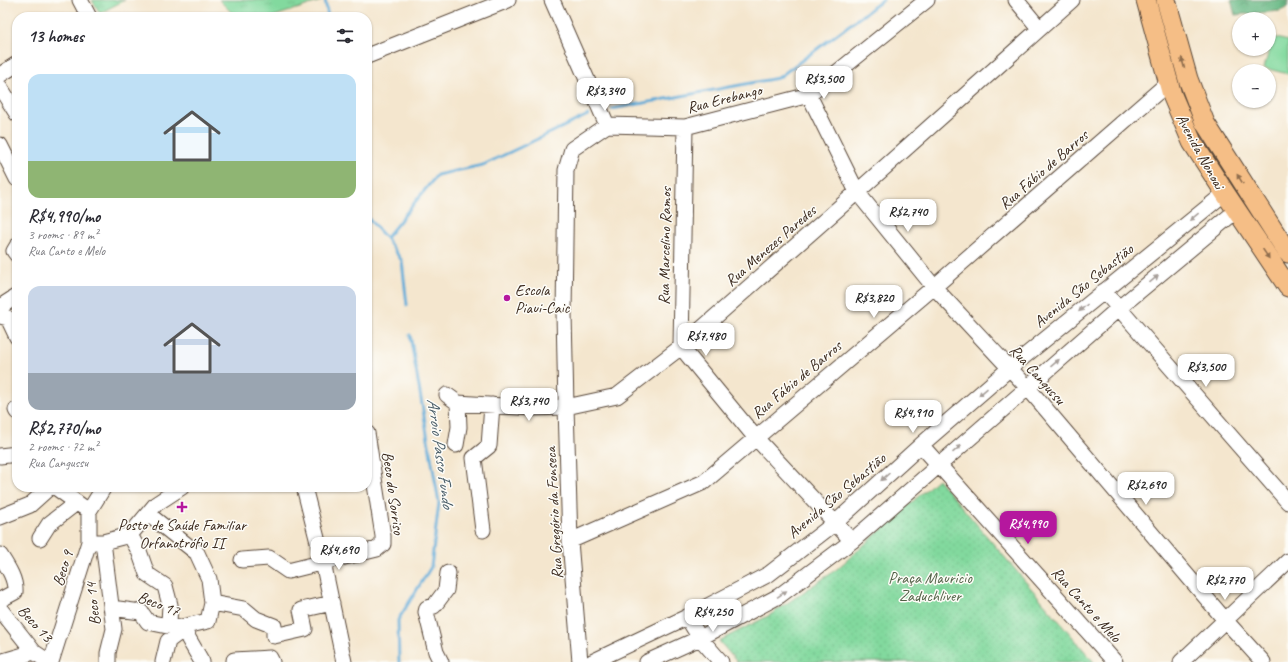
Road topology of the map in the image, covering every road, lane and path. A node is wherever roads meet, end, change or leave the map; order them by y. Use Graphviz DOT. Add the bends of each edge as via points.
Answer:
graph roads {
  1 [pos="80,0"];
  2 [pos="508,0"];
  3 [pos="552,0"];
  4 [pos="927,0"];
  5 [pos="1016,0"];
  6 [pos="1072,0"];
  7 [pos="1146,0"];
  8 [pos="1166,0"];
  9 [pos="86,12"];
  10 [pos="1039,28"];
  11 [pos="372,54"];
  12 [pos="1168,83"];
  13 [pos="0,87"];
  14 [pos="809,95"];
  15 [pos="12,106"];
  16 [pos="607,125"];
  17 [pos="685,127"];
  18 [pos="0,146"];
  19 [pos="12,169"];
  20 [pos="857,192"];
  21 [pos="1225,193"];
  22 [pos="1237,210"];
  23 [pos="1276,235"];
  24 [pos="1288,253"];
  25 [pos="934,287"];
  26 [pos="1288,287"];
  27 [pos="1104,290"];
  28 [pos="12,299"];
  29 [pos="0,307"];
  30 [pos="1119,308"];
  31 [pos="0,316"];
  32 [pos="12,326"];
  33 [pos="681,347"];
  34 [pos="1010,368"];
  35 [pos="1028,388"];
  36 [pos="492,405"];
  37 [pos="566,407"];
  38 [pos="755,437"];
  39 [pos="921,445"];
  40 [pos="456,446"];
  41 [pos="372,465"];
  42 [pos="938,466"];
  43 [pos="44,492"];
  44 [pos="101,492"];
  45 [pos="174,492"];
  46 [pos="305,492"];
  47 [pos="67,493"];
  48 [pos="1288,502"];
  49 [pos="89,512"];
  50 [pos="148,514"];
  51 [pos="0,517"];
  52 [pos="835,523"];
  53 [pos="482,530"];
  54 [pos="130,535"];
  55 [pos="40,538"];
  56 [pos="570,541"];
  57 [pos="852,541"];
  58 [pos="96,542"];
  59 [pos="0,555"];
  60 [pos="242,560"];
  61 [pos="1288,561"];
  62 [pos="323,562"];
  63 [pos="448,573"];
  64 [pos="0,600"];
  65 [pos="212,603"];
  66 [pos="332,603"];
  67 [pos="111,608"];
  68 [pos="0,609"];
  69 [pos="687,617"];
  70 [pos="1225,620"];
  71 [pos="177,628"];
  72 [pos="700,638"];
  73 [pos="40,657"];
  74 [pos="0,662"];
  75 [pos="50,662"];
  76 [pos="108,662"];
  77 [pos="163,662"];
  78 [pos="202,662"];
  79 [pos="234,662"];
  80 [pos="272,662"];
  81 [pos="344,662"];
  82 [pos="441,662"];
  83 [pos="580,662"];
  84 [pos="592,662"];
  85 [pos="647,662"];
  86 [pos="721,662"];
  87 [pos="1115,662"];
  88 [pos="1181,662"];
  89 [pos="1263,662"];
  1 -- 9 [label="street"];
  2 -- 11 [label="street"];
  3 -- 16 [label="street"];
  4 -- 14 [label="street, Rua Erebango"];
  5 -- 10 [label="street"];
  6 -- 10 [label="street, Rua Menezes Paredes"];
  7 -- 12 [label="main road, Avenida Nonoai"];
  23 -- 8 [label="main road, Avenida Nonoai, one-way" via="1205,123 1188,79"];
  10 -- 20 [label="street, Rua Menezes Paredes"];
  12 -- 21 [label="main road, Avenida Nonoai" via="1192,142"];
  12 -- 25 [label="street, Rua Fábio de Barros"];
  13 -- 15 [label="street"];
  14 -- 17 [label="street, Rua Erebango"];
  14 -- 20 [label="street, Rua Cangussu"];
  16 -- 17 [label="street, Rua Erebango"];
  16 -- 37 [label="street, Rua Gregório da Fonseca" via="572,150 566,170"];
  17 -- 33 [label="street, Rua Marcelino Ramos"];
  18 -- 19 [label="street"];
  20 -- 25 [label="street, Rua Cangussu"];
  20 -- 33 [label="street, Rua Menezes Paredes"];
  21 -- 22 [label="main road, Avenida Nonoai"];
  21 -- 23 [label="main road" via="1233,192 1265,234"];
  21 -- 27 [label="street, Avenida São Sebastião, one-way"];
  22 -- 26 [label="main road, Avenida Nonoai, one-way"];
  30 -- 22 [label="street, one-way"];
  23 -- 24 [label="main road, Avenida Nonoai"];
  25 -- 34 [label="street, Rua Cangussu"];
  25 -- 38 [label="street, Rua Fábio de Barros"];
  27 -- 30 [label="street"];
  27 -- 34 [label="street, Avenida São Sebastião, one-way"];
  28 -- 29 [label="street"];
  35 -- 30 [label="street, one-way"];
  30 -- 48 [label="street"];
  31 -- 32 [label="street" via="8,318"];
  33 -- 37 [label="street, Rua Menezes Paredes" via="617,396"];
  33 -- 38 [label="street"];
  34 -- 35 [label="street, Rua Cangussu"];
  34 -- 39 [label="street, Avenida São Sebastião, one-way"];
  42 -- 35 [label="street, one-way"];
  35 -- 70 [label="street, Rua Cangussu"];
  36 -- 37 [label="street, Rua Menezes Paredes"];
  36 -- 40 [label="street, Rua Menezes Paredes" via="452,399 459,426"];
  36 -- 53 [label="street" via="489,446 474,458"];
  37 -- 56 [label="street, Rua Gregório da Fonseca"];
  38 -- 52 [label="street"];
  38 -- 56 [label="street, Rua Fábio de Barros" via="704,482"];
  39 -- 42 [label="street, Rua Canto e Melo"];
  39 -- 52 [label="street, Avenida São Sebastião, one-way"];
  41 -- 62 [label="street, Beco do Sorriso" via="383,544 377,549"];
  42 -- 57 [label="street"];
  42 -- 87 [label="street, Rua Canto e Melo"];
  43 -- 51 [label="street" via="30,504"];
  44 -- 49 [label="street"];
  45 -- 50 [label="street" via="156,504"];
  46 -- 62 [label="street"];
  47 -- 49 [label="street"];
  47 -- 55 [label="street"];
  49 -- 58 [label="street, Beco 9"];
  50 -- 54 [label="street"];
  50 -- 65 [label="street" via="197,552 209,579"];
  52 -- 57 [label="street"];
  52 -- 69 [label="street, Avenida São Sebastião" via="769,574"];
  54 -- 58 [label="street"];
  54 -- 71 [label="street" via="139,551 146,574 165,586 170,605 169,622"];
  56 -- 83 [label="street, Rua Gregório da Fonseca"];
  72 -- 57 [label="street, one-way" via="780,596"];
  58 -- 67 [label="street, Beco 14"];
  58 -- 75 [label="street, Beco 9"];
  59 -- 64 [label="street" via="9,568 15,592"];
  60 -- 62 [label="street" via="269,558 288,571"];
  61 -- 70 [label="street"];
  62 -- 66 [label="street"];
  63 -- 82 [label="street" via="446,590 426,612"];
  65 -- 66 [label="street" via="244,608 256,620 274,626 274,636 305,630 302,610"];
  65 -- 71 [label="street" via="208,621"];
  66 -- 81 [label="street"];
  67 -- 71 [label="street, Beco 17" via="141,612 148,622"];
  67 -- 76 [label="street, Beco 14" via="114,629"];
  68 -- 73 [label="street, Beco 13"];
  69 -- 72 [label="street"];
  69 -- 84 [label="street, Avenida São Sebastião"];
  70 -- 88 [label="street"];
  70 -- 89 [label="street, Rua Cangussu"];
  71 -- 77 [label="street" via="176,635 168,641"];
  71 -- 78 [label="street, Beco 17" via="187,636"];
  72 -- 85 [label="street"];
  72 -- 86 [label="street"];
  73 -- 74 [label="street"];
  79 -- 80 [label="street" via="270,658"];
}
